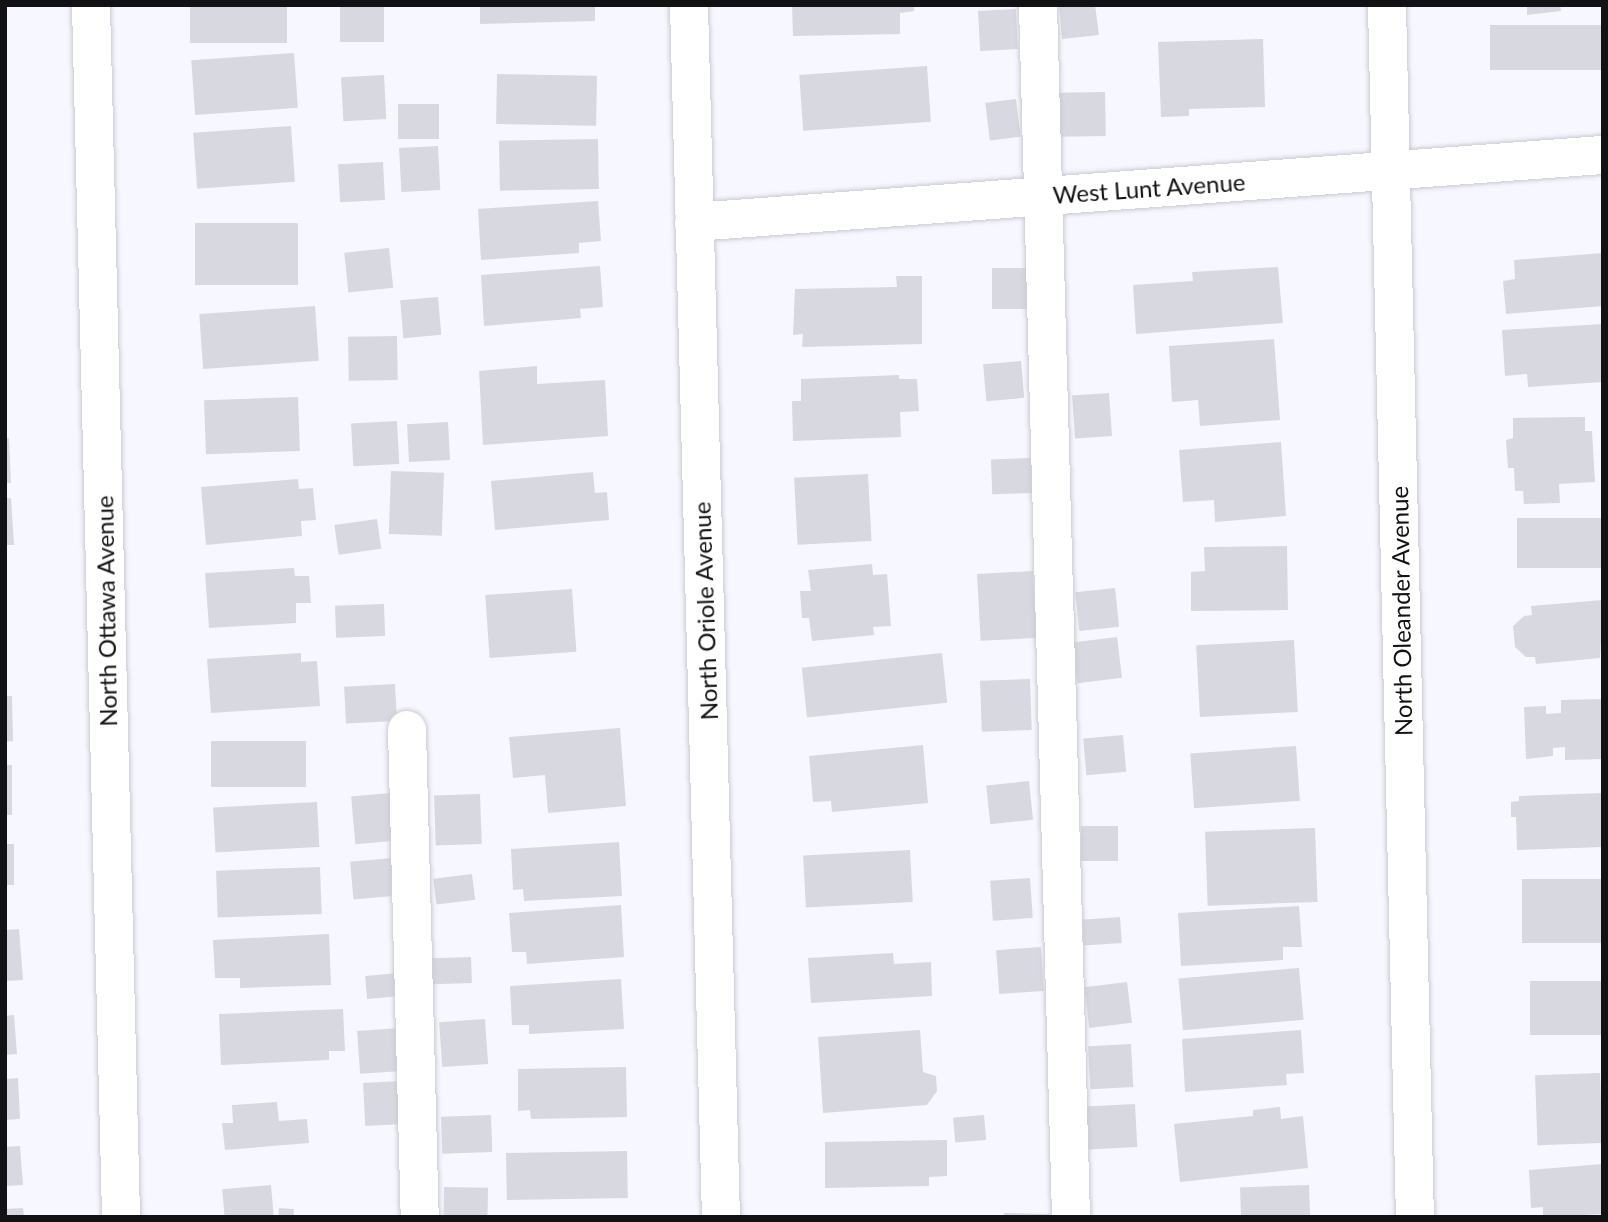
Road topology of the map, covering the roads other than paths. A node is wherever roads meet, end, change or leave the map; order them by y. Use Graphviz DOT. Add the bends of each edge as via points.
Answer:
graph roads {
  1 [pos="91,5"];
  2 [pos="689,5"];
  3 [pos="1038,5"];
  4 [pos="1387,5"];
  5 [pos="1603,155"];
  6 [pos="1391,171"];
  7 [pos="1043,196"];
  8 [pos="694,222"];
  9 [pos="407,730"];
  10 [pos="121,1217"];
  11 [pos="420,1217"];
  12 [pos="721,1217"];
  13 [pos="1071,1217"];
  14 [pos="1415,1217"];
  1 -- 10 [label="street, North Ottawa Avenue"];
  2 -- 8 [label="street, North Oriole Avenue"];
  3 -- 7 [label="street"];
  4 -- 6 [label="street, North Oleander Avenue"];
  5 -- 6 [label="street, West Lunt Avenue"];
  6 -- 7 [label="street, West Lunt Avenue"];
  6 -- 14 [label="street, North Oleander Avenue"];
  7 -- 8 [label="street, West Lunt Avenue"];
  7 -- 13 [label="street"];
  8 -- 12 [label="street, North Oriole Avenue"];
  9 -- 11 [label="street"];
}
